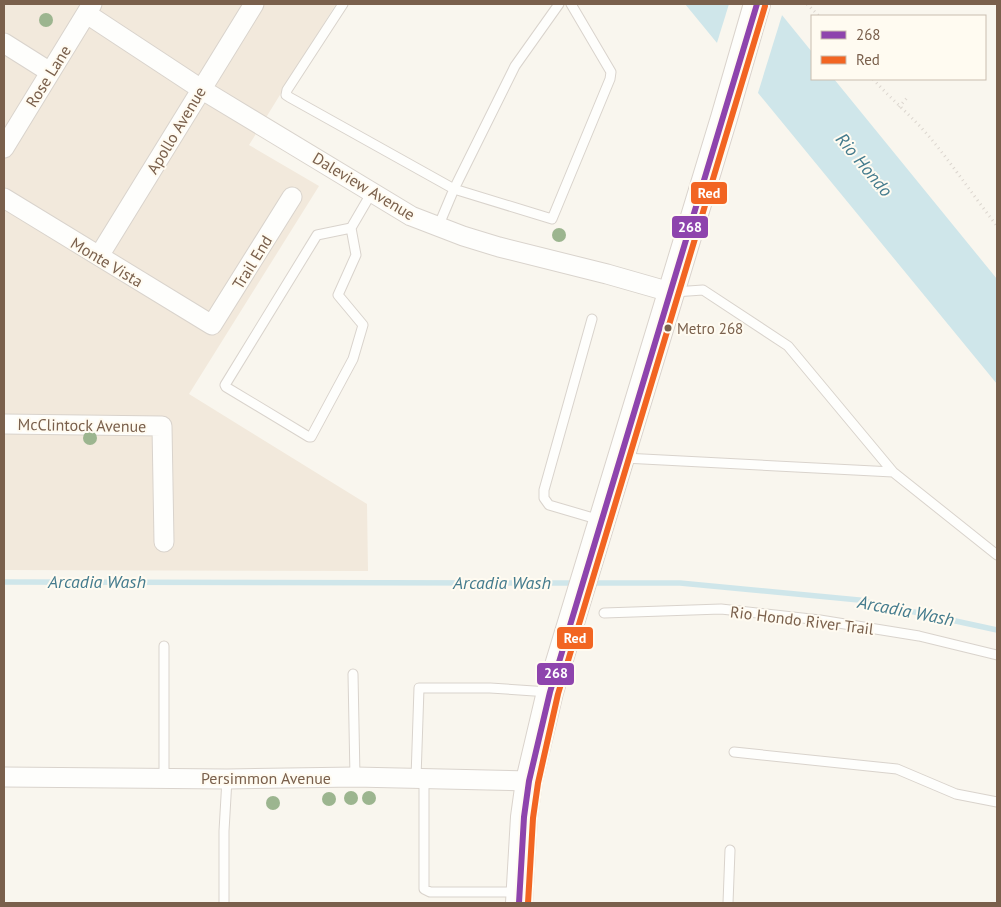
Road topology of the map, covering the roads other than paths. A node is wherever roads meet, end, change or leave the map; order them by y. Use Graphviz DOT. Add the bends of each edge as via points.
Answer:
graph roads {
  1 [pos="254,4"];
  2 [pos="343,4"];
  3 [pos="558,4"];
  4 [pos="571,4"];
  5 [pos="757,4"];
  6 [pos="90,9"];
  7 [pos="4,43"];
  8 [pos="50,72"];
  9 [pos="201,89"];
  10 [pos="4,148"];
  11 [pos="454,189"];
  12 [pos="372,192"];
  13 [pos="292,196"];
  14 [pos="4,198"];
  15 [pos="438,227"];
  16 [pos="351,228"];
  17 [pos="99,256"];
  18 [pos="670,292"];
  19 [pos="592,319"];
  20 [pos="211,325"];
  21 [pos="4,424"];
  22 [pos="621,458"];
  23 [pos="893,472"];
  24 [pos="602,521"];
  25 [pos="164,542"];
  26 [pos="997,555"];
  27 [pos="604,613"];
  28 [pos="164,646"];
  29 [pos="997,655"];
  30 [pos="353,674"];
  31 [pos="550,692"];
  32 [pos="734,752"];
  33 [pos="4,777"];
  34 [pos="355,777"];
  35 [pos="164,778"];
  36 [pos="420,778"];
  37 [pos="227,779"];
  38 [pos="529,781"];
  39 [pos="997,802"];
  40 [pos="730,850"];
  41 [pos="519,897"];
  42 [pos="224,903"];
  43 [pos="728,903"];
  1 -- 9 [label="street, Apollo Avenue"];
  2 -- 11 [label="lane" via="286,95"];
  3 -- 11 [label="lane" via="515,66"];
  4 -- 11 [label="lane" via="611,72 552,219"];
  5 -- 18 [label="main road"];
  6 -- 8 [label="street, Rose Lane"];
  6 -- 9 [label="street, Daleview Avenue"];
  7 -- 8 [label="street"];
  8 -- 10 [label="street, Rose Lane"];
  9 -- 12 [label="street, Daleview Avenue"];
  9 -- 17 [label="street, Apollo Avenue"];
  11 -- 15 [label="lane"];
  12 -- 15 [label="street, Daleview Avenue" via="411,216"];
  12 -- 16 [label="lane"];
  13 -- 20 [label="street, Trail End"];
  14 -- 17 [label="street, Monte Vista"];
  15 -- 18 [label="street, Daleview Avenue" via="499,247"];
  16 -- 16 [label="lane" via="317,235 225,385 310,437 353,359 363,325 338,294 356,255"];
  17 -- 20 [label="street, Monte Vista"];
  18 -- 22 [label="main road"];
  18 -- 23 [label="lane" via="703,290 788,346"];
  19 -- 24 [label="lane" via="544,498 548,505"];
  21 -- 25 [label="street, McClintock Avenue" via="161,426"];
  22 -- 23 [label="lane"];
  22 -- 24 [label="main road"];
  23 -- 26 [label="lane"];
  24 -- 31 [label="main road"];
  27 -- 29 [label="lane, Rio Hondo River Trail" via="721,609 919,636"];
  28 -- 35 [label="lane"];
  30 -- 34 [label="lane"];
  31 -- 36 [label="lane" via="419,688"];
  31 -- 38 [label="main road"];
  32 -- 39 [label="lane" via="897,769 956,794"];
  33 -- 35 [label="street, Persimmon Avenue"];
  34 -- 36 [label="street, Persimmon Avenue"];
  34 -- 37 [label="street, Persimmon Avenue"];
  35 -- 37 [label="street, Persimmon Avenue"];
  36 -- 38 [label="street, Persimmon Avenue"];
  36 -- 41 [label="lane" via="424,889"];
  37 -- 42 [label="lane"];
  38 -- 41 [label="main road"];
  40 -- 43 [label="lane"];
}
